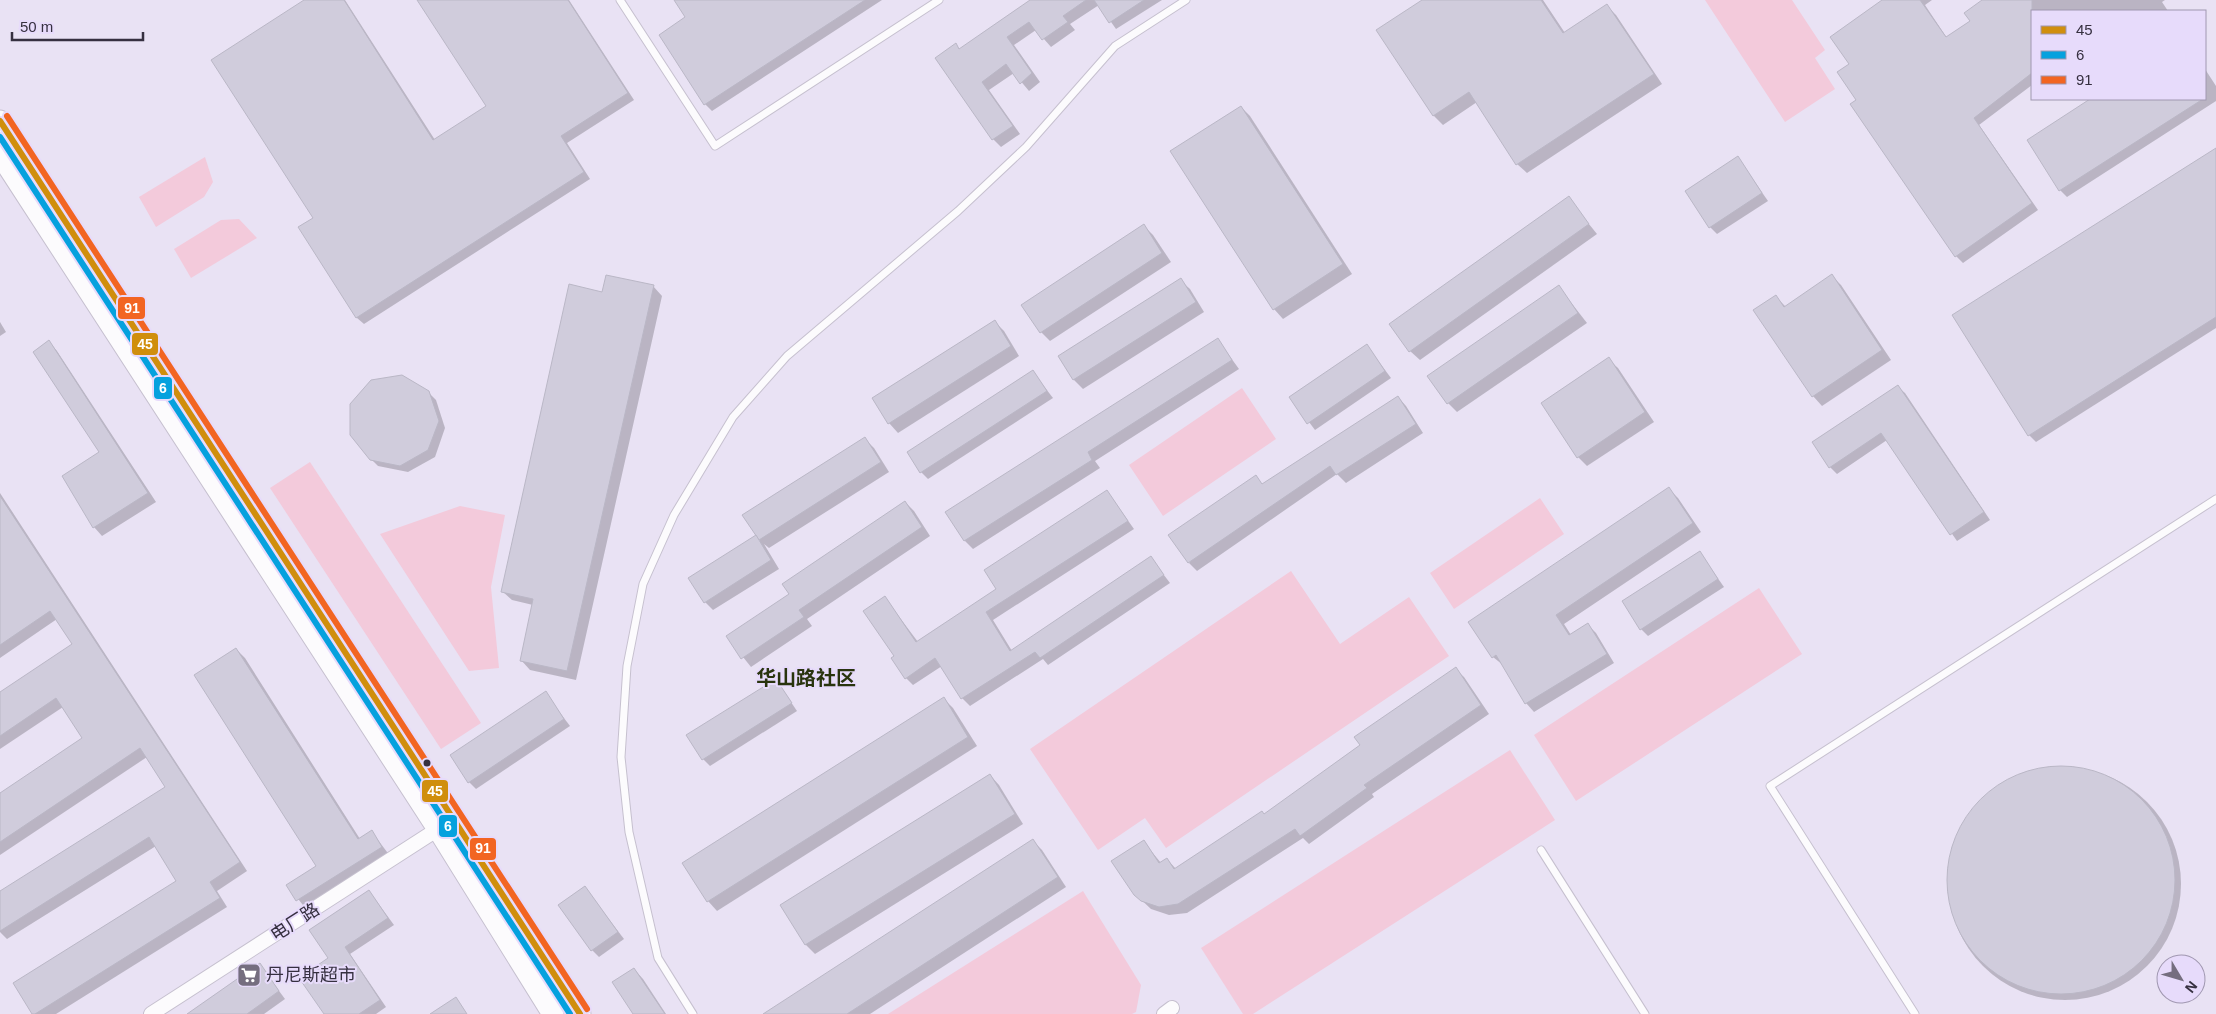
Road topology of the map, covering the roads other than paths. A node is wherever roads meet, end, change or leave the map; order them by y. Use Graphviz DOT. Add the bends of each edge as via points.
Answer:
graph roads {
  1 [pos="620,0"];
  2 [pos="939,0"];
  3 [pos="1186,0"];
  4 [pos="0,121"];
  5 [pos="0,154"];
  6 [pos="2216,499"];
  7 [pos="438,829"];
  8 [pos="1541,850"];
  9 [pos="151,1014"];
  10 [pos="553,1014"];
  11 [pos="580,1014"];
  12 [pos="693,1014"];
  13 [pos="1645,1014"];
  14 [pos="1915,1014"];
  1 -- 2 [label="lane" via="715,146"];
  3 -- 12 [label="lane" via="1115,46 1026,147 958,211 787,356 733,417 674,515 643,584 627,666 621,757 629,832 658,958"];
  4 -- 11 [label="main road"];
  5 -- 7 [label="main road"];
  6 -- 14 [label="lane" via="1770,786"];
  7 -- 9 [label="street, 电厂路"];
  7 -- 10 [label="main road"];
  8 -- 13 [label="lane"];
}
